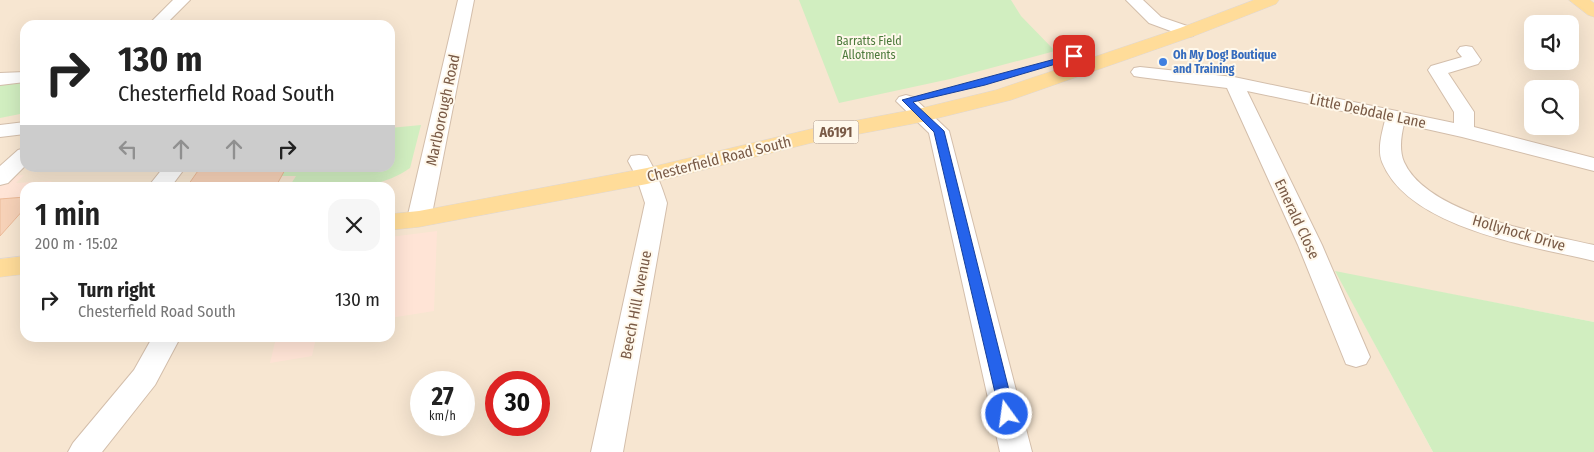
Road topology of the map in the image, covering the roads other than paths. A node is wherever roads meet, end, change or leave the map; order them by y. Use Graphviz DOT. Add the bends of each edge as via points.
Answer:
graph roads {
  1 [pos="182,0"];
  2 [pos="466,0"];
  3 [pos="1134,0"];
  4 [pos="1232,0"];
  5 [pos="1270,0"];
  6 [pos="1578,0"];
  7 [pos="1594,11"];
  8 [pos="161,20"];
  9 [pos="1165,24"];
  10 [pos="1188,32"];
  11 [pos="1466,51"];
  12 [pos="1140,72"];
  13 [pos="20,77"];
  14 [pos="0,79"];
  15 [pos="1234,83"];
  16 [pos="914,108"];
  17 [pos="1396,117"];
  18 [pos="20,129"];
  19 [pos="0,131"];
  20 [pos="1464,131"];
  21 [pos="20,159"];
  22 [pos="1594,165"];
  23 [pos="643,169"];
  24 [pos="171,172"];
  25 [pos="0,178"];
  26 [pos="163,182"];
  27 [pos="395,206"];
  28 [pos="421,210"];
  29 [pos="395,220"];
  30 [pos="20,246"];
  31 [pos="0,248"];
  32 [pos="1591,249"];
  33 [pos="20,266"];
  34 [pos="0,268"];
  35 [pos="164,342"];
  36 [pos="1356,357"];
  37 [pos="84,452"];
  38 [pos="608,452"];
  39 [pos="1016,452"];
  1 -- 8 [label="street"];
  2 -- 28 [label="street, Marlborough Road"];
  3 -- 9 [label="street" via="1155,20"];
  4 -- 9 [label="main road, Chesterfield Road South / A6191"];
  5 -- 10 [label="main road, Chesterfield Road South / A6191"];
  6 -- 7 [label="main road"];
  9 -- 10 [label="street"];
  9 -- 16 [label="main road, Chesterfield Road South / A6191"];
  10 -- 16 [label="main road, Chesterfield Road South / A6191" via="1003,95"];
  11 -- 20 [label="street" via="1472,60 1437,70 1464,112"];
  12 -- 15 [label="street, Little Debdale Lane"];
  13 -- 14 [label="street"];
  15 -- 17 [label="street, Little Debdale Lane"];
  15 -- 36 [label="street, Emerald Close" via="1310,245"];
  16 -- 23 [label="main road, Chesterfield Road South / A6191" via="811,136"];
  16 -- 39 [label="street" via="939,131"];
  17 -- 20 [label="street, Little Debdale Lane"];
  17 -- 32 [label="street, Hollyhock Drive" via="1391,137 1393,162 1410,188 1449,211 1502,232"];
  18 -- 19 [label="street"];
  20 -- 22 [label="street, Little Debdale Lane"];
  21 -- 25 [label="street"];
  23 -- 28 [label="main road, Chesterfield Road South / A6191"];
  23 -- 38 [label="street, Beech Hill Avenue" via="656,203"];
  24 -- 26 [label="street"];
  27 -- 28 [label="main road, Chesterfield Road South / A6191"];
  28 -- 29 [label="main road, Chesterfield Road South / A6191"];
  30 -- 31 [label="main road"];
  33 -- 34 [label="main road"];
  35 -- 37 [label="street" via="145,377"];
}
